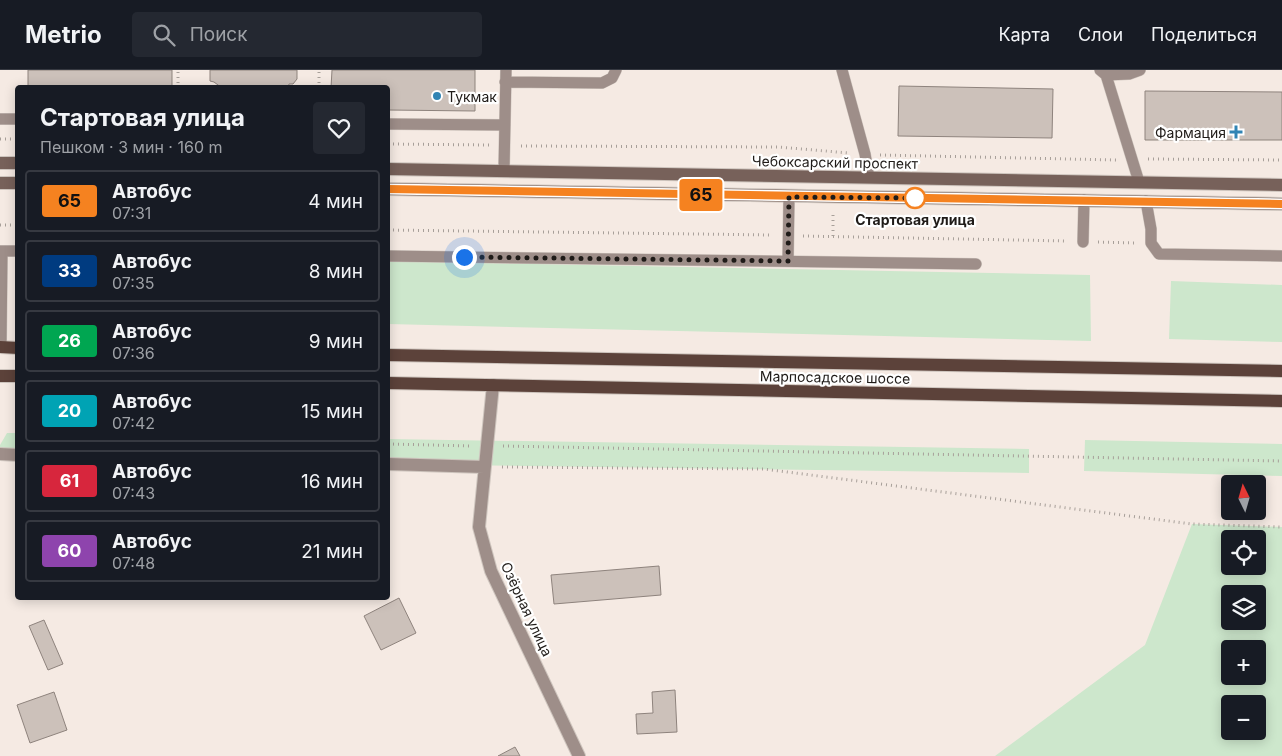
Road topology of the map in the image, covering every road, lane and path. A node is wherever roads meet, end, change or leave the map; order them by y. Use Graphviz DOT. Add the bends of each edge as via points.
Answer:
graph roads {
  1 [pos="178,70"];
  2 [pos="319,70"];
  3 [pos="616,70"];
  4 [pos="842,70"];
  5 [pos="1140,70"];
  6 [pos="1103,73"];
  7 [pos="505,76"];
  8 [pos="178,85"];
  9 [pos="319,85"];
  10 [pos="0,119"];
  11 [pos="15,119"];
  12 [pos="390,124"];
  13 [pos="505,126"];
  14 [pos="0,139"];
  15 [pos="15,139"];
  16 [pos="390,144"];
  17 [pos="497,146"];
  18 [pos="512,146"];
  19 [pos="854,154"];
  20 [pos="875,155"];
  21 [pos="1144,159"];
  22 [pos="1122,160"];
  23 [pos="1282,160"];
  24 [pos="0,163"];
  25 [pos="15,163"];
  26 [pos="390,169"];
  27 [pos="504,170"];
  28 [pos="869,177"];
  29 [pos="0,182"];
  30 [pos="1139,182"];
  31 [pos="15,183"];
  32 [pos="1282,185"];
  33 [pos="390,190"];
  34 [pos="789,197"];
  35 [pos="1084,200"];
  36 [pos="1146,201"];
  37 [pos="1282,204"];
  38 [pos="833,208"];
  39 [pos="0,225"];
  40 [pos="15,225"];
  41 [pos="390,230"];
  42 [pos="778,235"];
  43 [pos="795,236"];
  44 [pos="833,236"];
  45 [pos="1071,241"];
  46 [pos="1088,242"];
  47 [pos="1142,243"];
  48 [pos="1,251"];
  49 [pos="15,251"];
  50 [pos="390,256"];
  51 [pos="1282,256"];
  52 [pos="788,261"];
  53 [pos="976,264"];
  54 [pos="0,348"];
  55 [pos="15,348"];
  56 [pos="390,355"];
  57 [pos="1282,371"];
  58 [pos="0,376"];
  59 [pos="15,376"];
  60 [pos="390,383"];
  61 [pos="492,385"];
  62 [pos="1282,401"];
  63 [pos="390,444"];
  64 [pos="477,446"];
  65 [pos="497,446"];
  66 [pos="0,454"];
  67 [pos="15,455"];
  68 [pos="1282,461"];
  69 [pos="390,464"];
  70 [pos="484,467"];
  71 [pos="1282,527"];
  72 [pos="579,756"];
  1 -- 8 [label="path"];
  2 -- 9 [label="path"];
  3 -- 7 [label="lane" via="612,78 602,83"];
  4 -- 28 [label="lane"];
  5 -- 6 [label="lane" via="1129,74"];
  6 -- 30 [label="lane"];
  7 -- 13 [label="lane"];
  10 -- 11 [label="lane"];
  12 -- 13 [label="lane"];
  13 -- 27 [label="lane"];
  14 -- 15 [label="path"];
  16 -- 17 [label="path"];
  18 -- 19 [label="path" via="778,147"];
  20 -- 22 [label="path"];
  21 -- 23 [label="path"];
  24 -- 25 [label="street"];
  26 -- 27 [label="street, Чебоксарский проспект"];
  27 -- 28 [label="street, Чебоксарский проспект"];
  28 -- 30 [label="street, Чебоксарский проспект"];
  29 -- 31 [label="street"];
  30 -- 32 [label="street, Чебоксарский проспект"];
  30 -- 36 [label="street"];
  33 -- 34 [label="street"];
  34 -- 35 [label="street"];
  34 -- 52 [label="lane"];
  35 -- 36 [label="street"];
  35 -- 46 [label="lane"];
  36 -- 37 [label="street"];
  36 -- 51 [label="lane" via="1151,242 1159,254"];
  38 -- 44 [label="path"];
  39 -- 40 [label="path"];
  41 -- 42 [label="path"];
  43 -- 44 [label="path"];
  44 -- 45 [label="path"];
  46 -- 47 [label="path"];
  48 -- 49 [label="lane"];
  48 -- 54 [label="lane"];
  50 -- 52 [label="lane"];
  52 -- 53 [label="lane"];
  54 -- 55 [label="main road"];
  56 -- 57 [label="main road, Марпосадское шоссе"];
  58 -- 59 [label="main road"];
  60 -- 61 [label="main road, Марпосадское шоссе"];
  61 -- 62 [label="main road, Марпосадское шоссе"];
  61 -- 70 [label="street, Озёрная улица"];
  63 -- 64 [label="path"];
  65 -- 68 [label="path"];
  66 -- 67 [label="street"];
  69 -- 70 [label="street"];
  70 -- 71 [label="path" via="764,469 1192,524"];
  70 -- 72 [label="street, Озёрная улица" via="479,527 492,571"];
}
